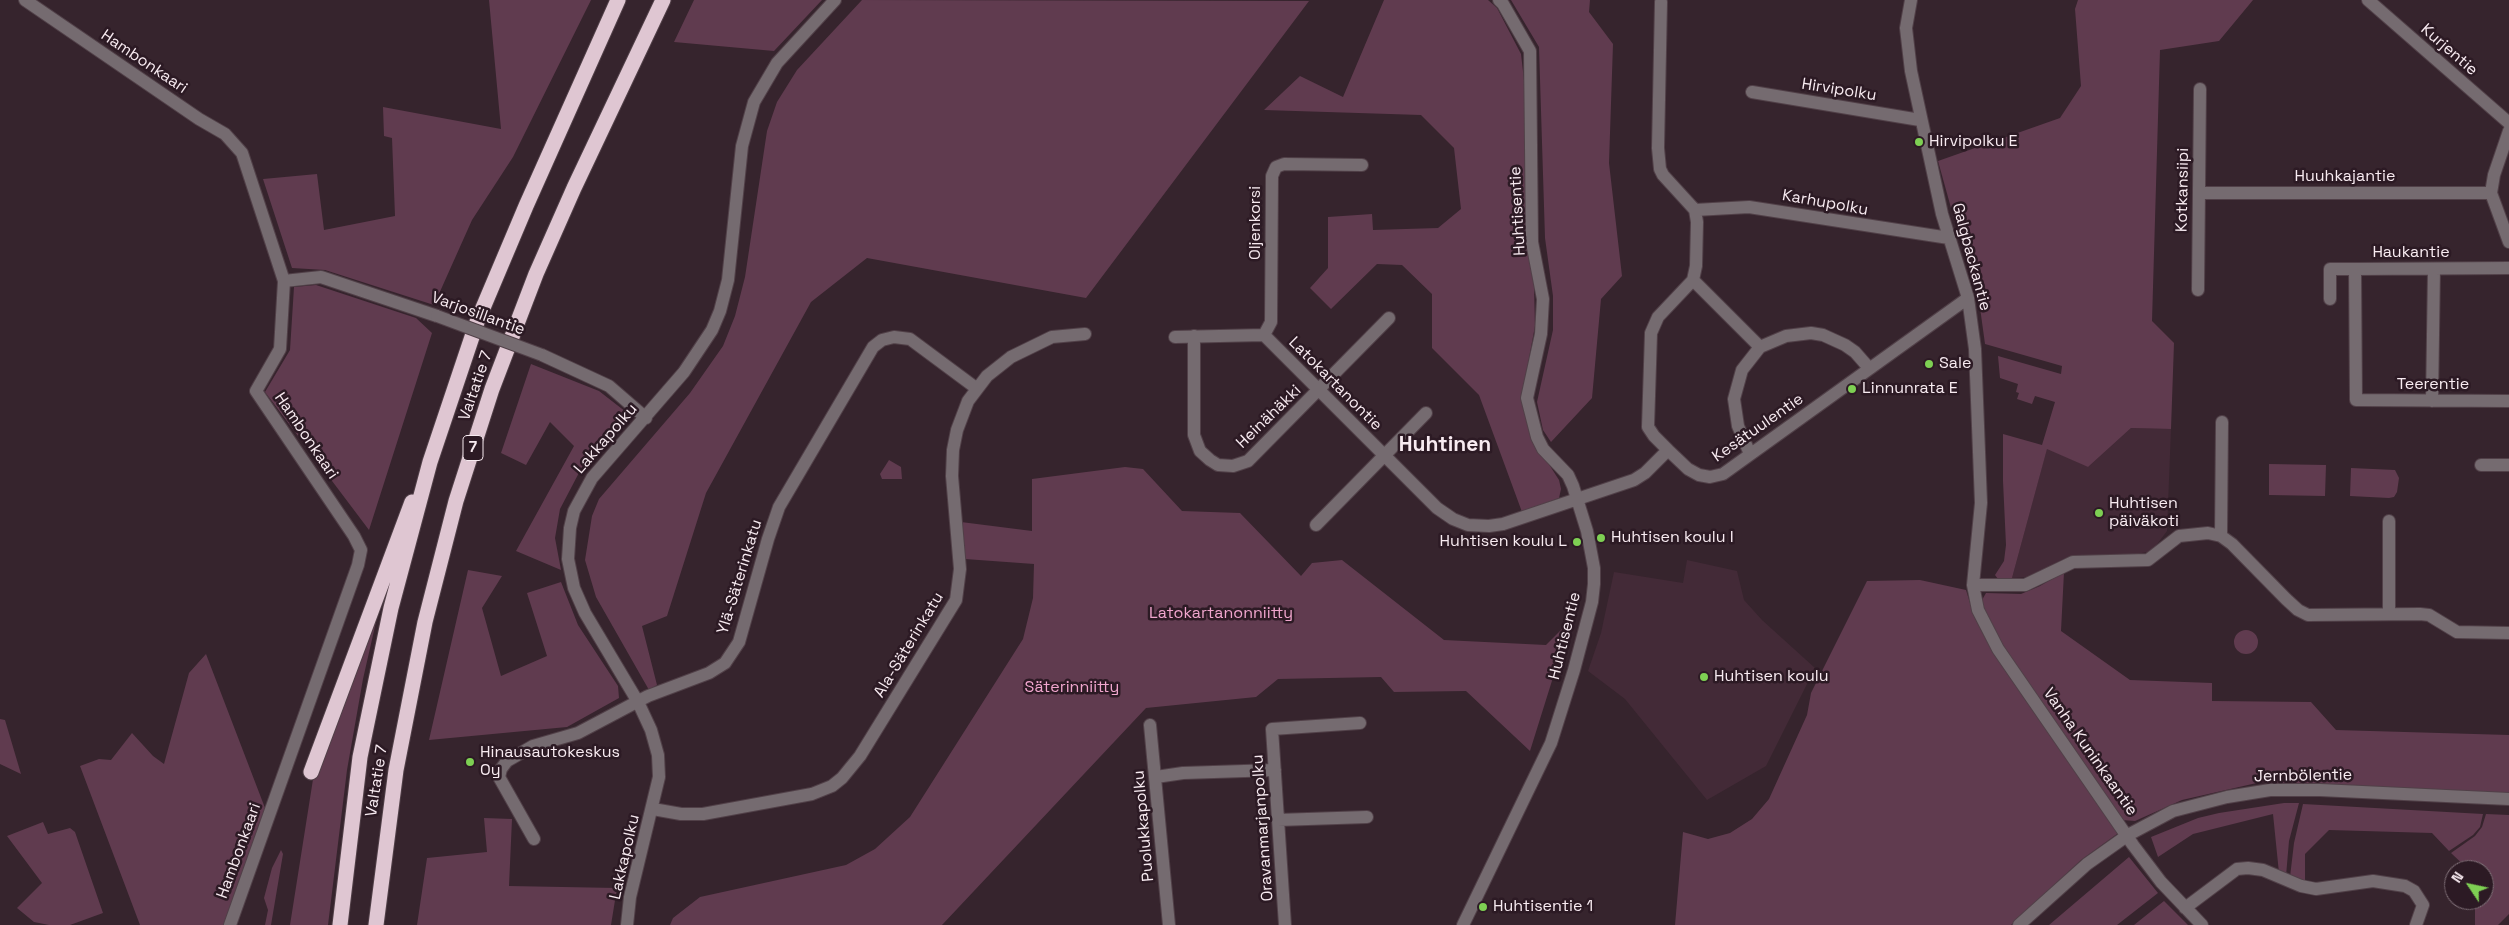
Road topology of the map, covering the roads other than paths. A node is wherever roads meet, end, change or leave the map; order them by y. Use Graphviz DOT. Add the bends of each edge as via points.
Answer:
graph roads {
  1 [pos="25,0"];
  2 [pos="618,0"];
  3 [pos="662,0"];
  4 [pos="668,0"];
  5 [pos="835,0"];
  6 [pos="1499,0"];
  7 [pos="1911,0"];
  8 [pos="2368,0"];
  9 [pos="1661,2"];
  10 [pos="641,42"];
  11 [pos="2200,89"];
  12 [pos="1752,92"];
  13 [pos="1920,120"];
  14 [pos="2509,123"];
  15 [pos="2509,131"];
  16 [pos="1362,165"];
  17 [pos="2199,193"];
  18 [pos="2491,193"];
  19 [pos="1695,210"];
  20 [pos="1949,238"];
  21 [pos="2509,242"];
  22 [pos="2509,268"];
  23 [pos="2355,269"];
  24 [pos="2434,269"];
  25 [pos="1693,280"];
  26 [pos="284,281"];
  27 [pos="2198,290"];
  28 [pos="1968,298"];
  29 [pos="2330,299"];
  30 [pos="1389,318"];
  31 [pos="1085,334"];
  32 [pos="1264,335"];
  33 [pos="1194,336"];
  34 [pos="1175,337"];
  35 [pos="1760,347"];
  36 [pos="1869,368"];
  37 [pos="976,388"];
  38 [pos="1320,391"];
  39 [pos="2356,400"];
  40 [pos="2432,401"];
  41 [pos="2509,401"];
  42 [pos="1426,413"];
  43 [pos="646,418"];
  44 [pos="2222,422"];
  45 [pos="1668,450"];
  46 [pos="1750,454"];
  47 [pos="1384,455"];
  48 [pos="430,462"];
  49 [pos="2481,465"];
  50 [pos="2509,465"];
  51 [pos="1577,499"];
  52 [pos="2389,521"];
  53 [pos="1316,525"];
  54 [pos="2221,536"];
  55 [pos="1973,585"];
  56 [pos="2389,614"];
  57 [pos="2509,632"];
  58 [pos="638,702"];
  59 [pos="1360,723"];
  60 [pos="1150,725"];
  61 [pos="1275,770"];
  62 [pos="311,772"];
  63 [pos="1156,777"];
  64 [pos="2509,799"];
  65 [pos="653,809"];
  66 [pos="1367,817"];
  67 [pos="1278,820"];
  68 [pos="2128,835"];
  69 [pos="534,839"];
  70 [pos="2184,908"];
  71 [pos="230,925"];
  72 [pos="340,925"];
  73 [pos="376,925"];
  74 [pos="627,925"];
  75 [pos="1169,925"];
  76 [pos="1285,925"];
  77 [pos="1463,925"];
  78 [pos="2019,925"];
  79 [pos="2202,925"];
  80 [pos="2416,925"];
  1 -- 26 [label="street, Hambonkaari" via="225,134 242,154"];
  2 -- 48 [label="highway, Valtatie 7 / 7" via="477,322"];
  3 -- 10 [label="highway, Valtatie 7 / 7"];
  4 -- 10 [label="highway"];
  5 -- 43 [label="street, Lakkapolku" via="777,63 754,102 742,146 730,272 720,311 694,359"];
  6 -- 51 [label="street, Huhtisentie" via="1530,50 1532,242 1543,299 1541,334 1527,398 1543,449 1568,475"];
  7 -- 13 [label="street, Galgbackantie" via="1906,28"];
  8 -- 14 [label="street, Kurjentie"];
  9 -- 19 [label="street" via="1660,169"];
  10 -- 73 [label="highway, Valtatie 7 / 7" via="536,274 492,389 456,501 425,622 396,770"];
  11 -- 17 [label="street, Kotkansiipi"];
  12 -- 13 [label="street, Hirvipolku"];
  13 -- 20 [label="street, Galgbackantie"];
  15 -- 18 [label="street"];
  16 -- 32 [label="street, Oljenkorsi" via="1284,164 1276,168 1272,176 1271,322"];
  17 -- 18 [label="street, Huuhkajantie"];
  17 -- 27 [label="street, Kotkansiipi"];
  18 -- 21 [label="street"];
  19 -- 20 [label="street, Karhupolku" via="1749,207"];
  19 -- 25 [label="street" via="1697,244"];
  20 -- 28 [label="street, Galgbackantie"];
  22 -- 24 [label="street, Haukantie"];
  23 -- 24 [label="street, Haukantie"];
  23 -- 29 [label="street" via="2330,269"];
  23 -- 39 [label="street, Haukantie"];
  24 -- 40 [label="street"];
  25 -- 35 [label="street"];
  25 -- 45 [label="street, Kesätuulentie" via="1658,318 1651,333 1648,427"];
  26 -- 43 [label="street, Varjosillantie, bridge" via="321,277 542,355 609,386"];
  26 -- 71 [label="street, Hambonkaari" via="280,349 256,391 361,550"];
  28 -- 36 [label="street, Kesätuulentie"];
  28 -- 55 [label="street, Galgbackantie" via="1975,349 1980,456 1980,512"];
  30 -- 38 [label="street, Heinähäkki"];
  31 -- 37 [label="street, Ala-Säterinkatu" via="1052,337 1025,350 993,371"];
  32 -- 33 [label="street, Latokartanontie"];
  32 -- 38 [label="street, Latokartanontie"];
  33 -- 34 [label="street, Latokartanontie"];
  33 -- 38 [label="street, Heinähäkki" via="1194,435 1200,451 1218,465 1233,466 1248,461"];
  35 -- 36 [label="street" via="1786,336 1823,335 1855,352"];
  35 -- 46 [label="street" via="1742,370 1734,399 1738,426"];
  36 -- 46 [label="street, Kesätuulentie"];
  37 -- 58 [label="street, Ylä-Säterinkatu" via="910,339 894,337 873,347 779,507 733,653 716,670"];
  37 -- 65 [label="street, Ala-Säterinkatu" via="961,418 953,450 952,476 960,569 956,600 850,770 832,786 812,794 703,814"];
  38 -- 47 [label="street, Latokartanontie"];
  39 -- 40 [label="street, Teerentie"];
  40 -- 41 [label="street, Teerentie"];
  42 -- 47 [label="street"];
  43 -- 58 [label="street, Lakkapolku" via="592,478 574,511 567,544 570,575 578,599"];
  44 -- 54 [label="street"];
  45 -- 46 [label="street, Kesätuulentie" via="1693,472 1710,477 1723,474"];
  45 -- 51 [label="street, Latokartanontie" via="1634,480"];
  47 -- 51 [label="street, Latokartanontie" via="1438,508 1468,525 1503,524"];
  47 -- 53 [label="street"];
  48 -- 62 [label="highway" via="403,521"];
  48 -- 72 [label="highway, Valtatie 7 / 7" via="391,608 360,757"];
  49 -- 50 [label="street"];
  51 -- 77 [label="street, Huhtisentie" via="1594,568 1592,602 1551,743"];
  52 -- 56 [label="street"];
  54 -- 55 [label="street" via="2184,534 2155,557 2141,562 2072,562 2025,586"];
  54 -- 56 [label="street" via="2302,612 2310,615"];
  55 -- 68 [label="street, Vanha Kuninkaantie" via="1982,619 1998,649"];
  56 -- 57 [label="street" via="2429,615 2457,632"];
  58 -- 65 [label="street, Lakkapolku" via="658,755 659,777"];
  58 -- 69 [label="street, Ylä-Säterinkatu" via="578,733 532,746 507,761 499,777"];
  59 -- 61 [label="street, Oravanmarjanpolku" via="1272,729"];
  60 -- 63 [label="street, Puolukkapolku"];
  61 -- 63 [label="street"];
  61 -- 67 [label="street, Oravanmarjanpolku"];
  63 -- 75 [label="street, Puolukkapolku"];
  64 -- 68 [label="street, Jernbölentie" via="2270,790 2227,796 2173,812"];
  65 -- 74 [label="street, Lakkapolku" via="630,897"];
  66 -- 67 [label="street"];
  67 -- 76 [label="street, Oravanmarjanpolku"];
  68 -- 70 [label="street, Vanha Kuninkaantie"];
  68 -- 78 [label="street, Jernbölentie" via="2087,864"];
  70 -- 79 [label="street, Vanha Kuninkaantie"];
  70 -- 80 [label="street" via="2237,869 2248,868 2263,870 2300,886 2316,888 2373,881 2405,886 2414,891 2423,905"];
}
